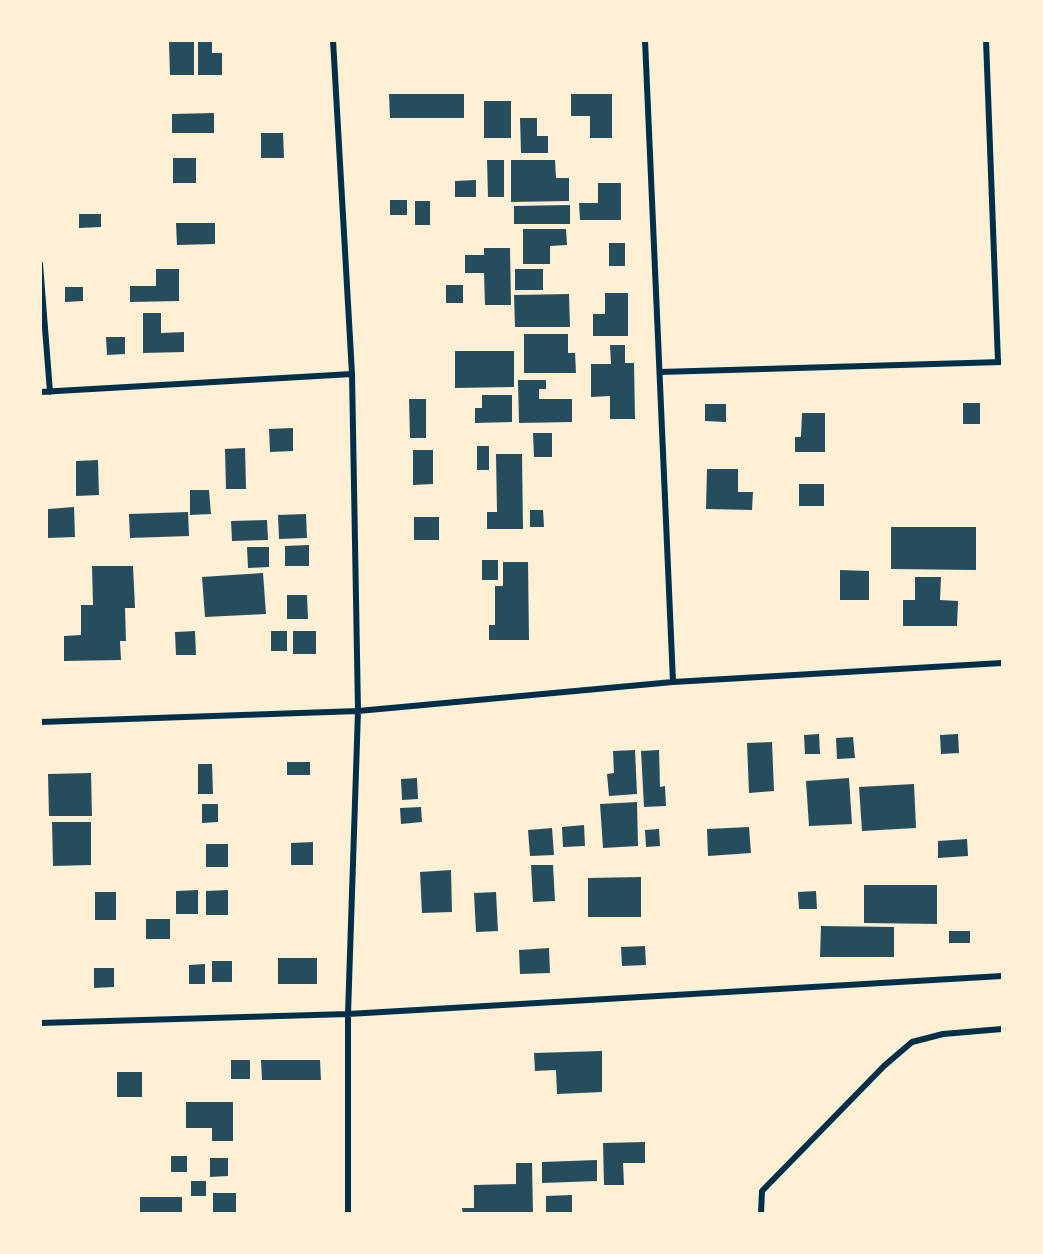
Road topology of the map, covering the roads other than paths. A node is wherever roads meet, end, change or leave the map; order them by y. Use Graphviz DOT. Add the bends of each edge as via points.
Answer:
graph roads {
  1 [pos="333,40"];
  2 [pos="645,40"];
  3 [pos="986,40"];
  4 [pos="40,264"];
  5 [pos="1000,362"];
  6 [pos="660,372"];
  7 [pos="352,374"];
  8 [pos="40,392"];
  9 [pos="50,392"];
  10 [pos="1002,663"];
  11 [pos="673,682"];
  12 [pos="358,711"];
  13 [pos="40,722"];
  14 [pos="1002,976"];
  15 [pos="348,1014"];
  16 [pos="40,1023"];
  17 [pos="1002,1029"];
  18 [pos="348,1214"];
  19 [pos="761,1214"];
  1 -- 7 [label="street"];
  2 -- 6 [label="street"];
  3 -- 5 [label="street"];
  4 -- 9 [label="street"];
  5 -- 6 [label="street"];
  6 -- 11 [label="street"];
  7 -- 9 [label="street"];
  7 -- 12 [label="street"];
  8 -- 9 [label="street"];
  10 -- 11 [label="street"];
  11 -- 12 [label="street"];
  12 -- 13 [label="street"];
  12 -- 15 [label="street"];
  14 -- 15 [label="street"];
  15 -- 16 [label="street"];
  15 -- 18 [label="street"];
  17 -- 19 [label="street" via="942,1034 912,1042 762,1191"];
}
